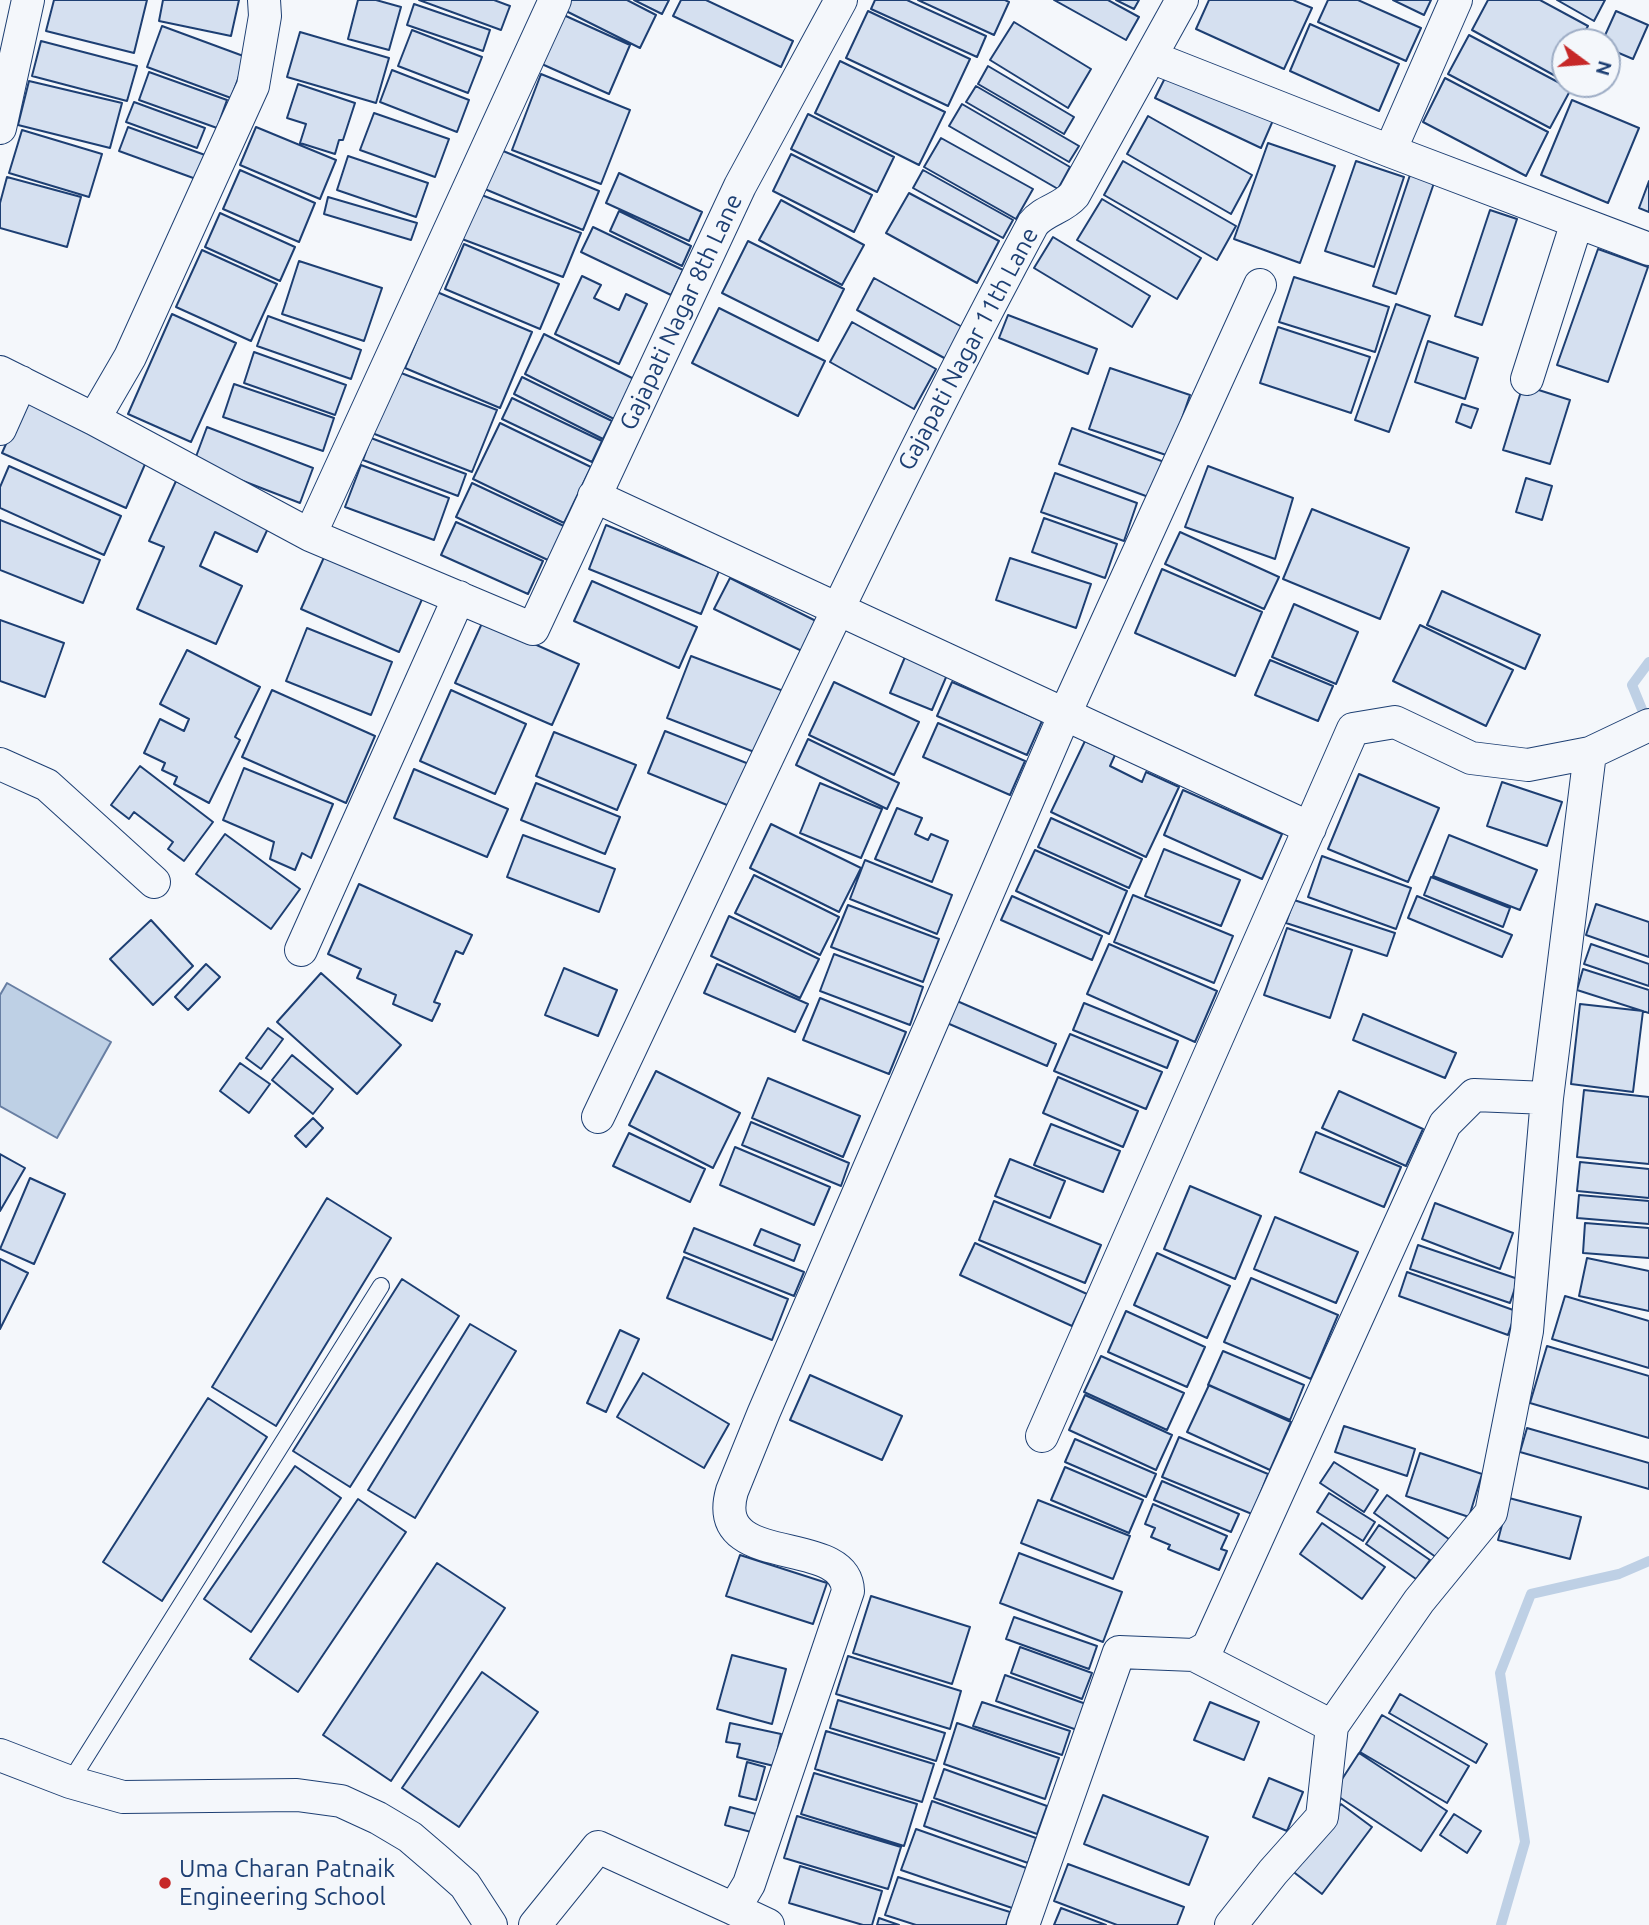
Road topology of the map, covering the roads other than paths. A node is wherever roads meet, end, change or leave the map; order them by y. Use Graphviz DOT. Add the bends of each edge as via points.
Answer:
graph roads {
  1 [pos="28,0"];
  2 [pos="264,0"];
  3 [pos="555,0"];
  4 [pos="841,0"];
  5 [pos="1182,0"];
  6 [pos="1456,0"];
  7 [pos="1151,57"];
  8 [pos="0,128"];
  9 [pos="1390,151"];
  10 [pos="1577,222"];
  11 [pos="1649,248"];
  12 [pos="1260,285"];
  13 [pos="10,377"];
  14 [pos="1527,379"];
  15 [pos="94,419"];
  16 [pos="0,429"];
  17 [pos="594,496"];
  18 [pos="310,535"];
  19 [pos="459,597"];
  20 [pos="839,609"];
  21 [pos="1064,716"];
  22 [pos="1649,725"];
  23 [pos="1590,753"];
  24 [pos="0,764"];
  25 [pos="1310,828"];
  26 [pos="154,882"];
  27 [pos="302,950"];
  28 [pos="1547,1098"];
  29 [pos="598,1117"];
  30 [pos="381,1286"];
  31 [pos="1042,1436"];
  32 [pos="1194,1655"];
  33 [pos="1332,1726"];
  34 [pos="0,1755"];
  35 [pos="70,1782"];
  36 [pos="734,1909"];
  37 [pos="491,1925"];
  38 [pos="535,1925"];
  39 [pos="768,1925"];
  40 [pos="1023,1925"];
  41 [pos="1231,1925"];
  1 -- 8 [label="street"];
  2 -- 15 [label="street" via="253,86 130,357"];
  3 -- 18 [label="street"];
  4 -- 17 [label="street, Gajapati Nagar 8th Lane" via="740,186"];
  5 -- 7 [label="street, Gajapati Nagar 11th Lane"];
  6 -- 9 [label="street"];
  7 -- 9 [label="street"];
  7 -- 20 [label="street, Gajapati Nagar 11th Lane" via="1074,195 1032,224 958,363"];
  9 -- 10 [label="street"];
  10 -- 11 [label="street"];
  10 -- 14 [label="street"];
  12 -- 21 [label="street"];
  13 -- 15 [label="street"];
  13 -- 16 [label="street"];
  15 -- 18 [label="street"];
  17 -- 19 [label="street, Gajapati Nagar 8th Lane" via="533,629"];
  17 -- 20 [label="street"];
  18 -- 19 [label="street"];
  19 -- 27 [label="street"];
  20 -- 21 [label="street"];
  20 -- 29 [label="street, Gajapati Nagar 11th Lane"];
  21 -- 25 [label="street"];
  21 -- 36 [label="street" via="769,1399 729,1504 729,1517 747,1538 829,1564 848,1582 749,1884"];
  22 -- 23 [label="street"];
  23 -- 25 [label="street" via="1528,765 1471,758 1395,722 1353,729"];
  23 -- 28 [label="street"];
  24 -- 26 [label="street" via="47,785"];
  25 -- 31 [label="street"];
  28 -- 32 [label="street" via="1474,1094 1445,1125 1208,1647"];
  28 -- 33 [label="street" via="1527,1331 1491,1513 1419,1601"];
  30 -- 35 [label="lane"];
  32 -- 33 [label="street"];
  32 -- 40 [label="street" via="1119,1652"];
  33 -- 41 [label="street" via="1322,1817"];
  34 -- 35 [label="street"];
  35 -- 37 [label="street" via="123,1797 297,1795 341,1801 410,1837 465,1885"];
  36 -- 38 [label="street" via="598,1847"];
  36 -- 39 [label="street"];
}
